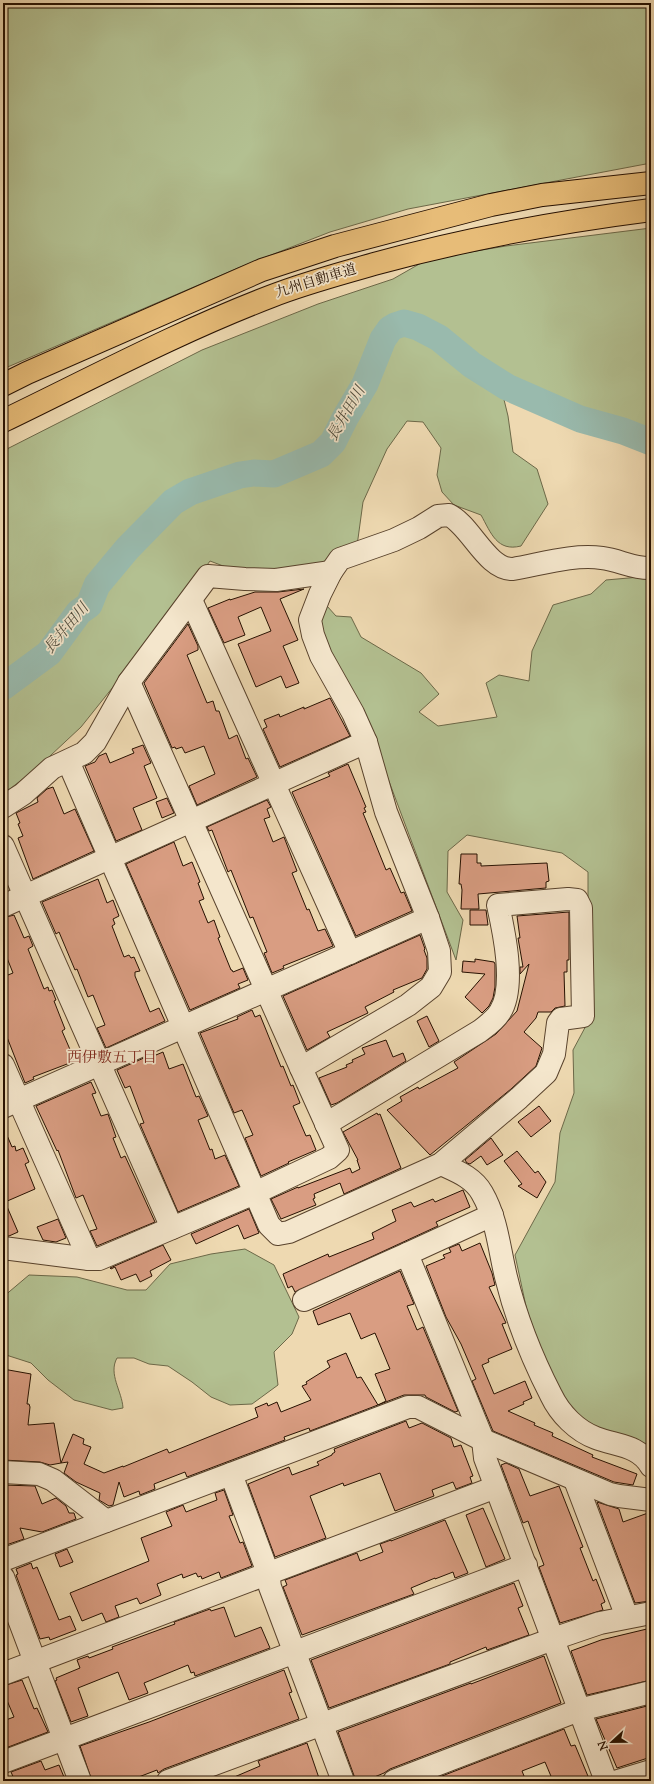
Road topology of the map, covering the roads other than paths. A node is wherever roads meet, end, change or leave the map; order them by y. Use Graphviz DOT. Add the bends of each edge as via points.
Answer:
graph roads {
  1 [pos="651,183"];
  2 [pos="651,210"];
  3 [pos="3,385"];
  4 [pos="3,420"];
  5 [pos="651,568"];
  6 [pos="331,572"];
  7 [pos="191,600"];
  8 [pos="130,682"];
  9 [pos="366,742"];
  10 [pos="68,761"];
  11 [pos="274,784"];
  12 [pos="3,807"];
  13 [pos="192,821"];
  14 [pos="3,846"];
  15 [pos="110,858"];
  16 [pos="25,896"];
  17 [pos="3,906"];
  18 [pos="428,918"];
  19 [pos="350,952"];
  20 [pos="267,990"];
  21 [pos="183,1027"];
  22 [pos="100,1064"];
  23 [pos="3,1065"];
  24 [pos="302,1068"];
  25 [pos="11,1104"];
  26 [pos="326,1124"];
  27 [pos="440,1164"];
  28 [pos="255,1193"];
  29 [pos="492,1215"];
  30 [pos="172,1228"];
  31 [pos="3,1248"];
  32 [pos="407,1254"];
  33 [pos="88,1259"];
  34 [pos="304,1300"];
  35 [pos="483,1440"];
  36 [pos="651,1466"];
  37 [pos="3,1472"];
  38 [pos="231,1474"];
  39 [pos="575,1480"];
  40 [pos="496,1487"];
  41 [pos="651,1500"];
  42 [pos="106,1521"];
  43 [pos="3,1560"];
  44 [pos="526,1566"];
  45 [pos="268,1573"];
  46 [pos="4,1584"];
  47 [pos="651,1613"];
  48 [pos="627,1617"];
  49 [pos="553,1638"];
  50 [pos="294,1652"];
  51 [pos="34,1662"];
  52 [pos="3,1674"];
  53 [pos="651,1692"];
  54 [pos="579,1710"];
  55 [pos="322,1724"];
  56 [pos="64,1740"];
  57 [pos="3,1762"];
  58 [pos="651,1771"];
  59 [pos="80,1781"];
  60 [pos="168,1781"];
  61 [pos="343,1781"];
  62 [pos="394,1781"];
  63 [pos="606,1781"];
  64 [pos="618,1781"];
  1 -- 3 [label="highway, 九州自動車道" via="542,195 491,205 336,246 262,270"];
  2 -- 4 [label="highway, 九州自動車道" via="573,220 423,251 272,295"];
  5 -- 6 [label="street" via="603,558 576,557 513,569 504,568 489,557 461,523 445,514 394,540 340,559"];
  6 -- 7 [label="street" via="276,580 208,576"];
  6 -- 9 [label="street" via="310,620 321,656"];
  7 -- 8 [label="street"];
  7 -- 11 [label="street"];
  8 -- 10 [label="street" via="95,742 84,753"];
  8 -- 13 [label="street"];
  9 -- 11 [label="street"];
  9 -- 18 [label="street" via="386,812"];
  10 -- 12 [label="street" via="52,768 23,794"];
  10 -- 15 [label="street"];
  11 -- 13 [label="street"];
  11 -- 19 [label="street"];
  13 -- 15 [label="street"];
  13 -- 20 [label="street"];
  14 -- 16 [label="street"];
  15 -- 16 [label="street"];
  15 -- 21 [label="street"];
  16 -- 17 [label="street"];
  16 -- 22 [label="street"];
  18 -- 19 [label="street"];
  18 -- 24 [label="street" via="439,951 440,965 440,972 431,987 408,1005"];
  19 -- 20 [label="street"];
  20 -- 21 [label="street"];
  20 -- 24 [label="street"];
  21 -- 22 [label="street"];
  21 -- 28 [label="street"];
  22 -- 25 [label="street"];
  22 -- 30 [label="street"];
  23 -- 25 [label="street"];
  24 -- 26 [label="street"];
  25 -- 33 [label="street"];
  26 -- 27 [label="street" via="480,1031 501,1011 508,993 506,942 498,905 578,900 581,908 583,1016 561,1019 558,1023 554,1054 546,1073"];
  26 -- 28 [label="street" via="338,1150 330,1158"];
  27 -- 28 [label="street" via="289,1232 278,1234 269,1225"];
  27 -- 29 [label="street" via="466,1176 482,1192"];
  28 -- 30 [label="street"];
  29 -- 32 [label="street"];
  29 -- 36 [label="street" via="516,1313 536,1365 564,1416 596,1438 641,1453"];
  30 -- 33 [label="street" via="99,1259"];
  31 -- 33 [label="street"];
  32 -- 34 [label="street"];
  32 -- 35 [label="street"];
  35 -- 38 [label="street" via="418,1407 408,1407"];
  35 -- 39 [label="street"];
  35 -- 40 [label="street" via="485,1458"];
  37 -- 42 [label="street" via="39,1474 53,1480"];
  38 -- 42 [label="street"];
  38 -- 45 [label="street"];
  39 -- 41 [label="street" via="619,1496"];
  39 -- 48 [label="street"];
  40 -- 44 [label="street"];
  40 -- 45 [label="street"];
  42 -- 43 [label="street"];
  44 -- 49 [label="street"];
  44 -- 50 [label="street"];
  45 -- 50 [label="street" via="270,1587"];
  45 -- 51 [label="street"];
  46 -- 51 [label="street"];
  47 -- 48 [label="street"];
  48 -- 49 [label="street"];
  49 -- 54 [label="street"];
  49 -- 55 [label="street"];
  50 -- 55 [label="street"];
  50 -- 56 [label="street"];
  51 -- 52 [label="street"];
  51 -- 56 [label="street"];
  53 -- 54 [label="street"];
  54 -- 62 [label="street"];
  54 -- 63 [label="street"];
  55 -- 60 [label="street"];
  55 -- 61 [label="street"];
  56 -- 57 [label="street"];
  56 -- 59 [label="street"];
  58 -- 64 [label="street"];
}
